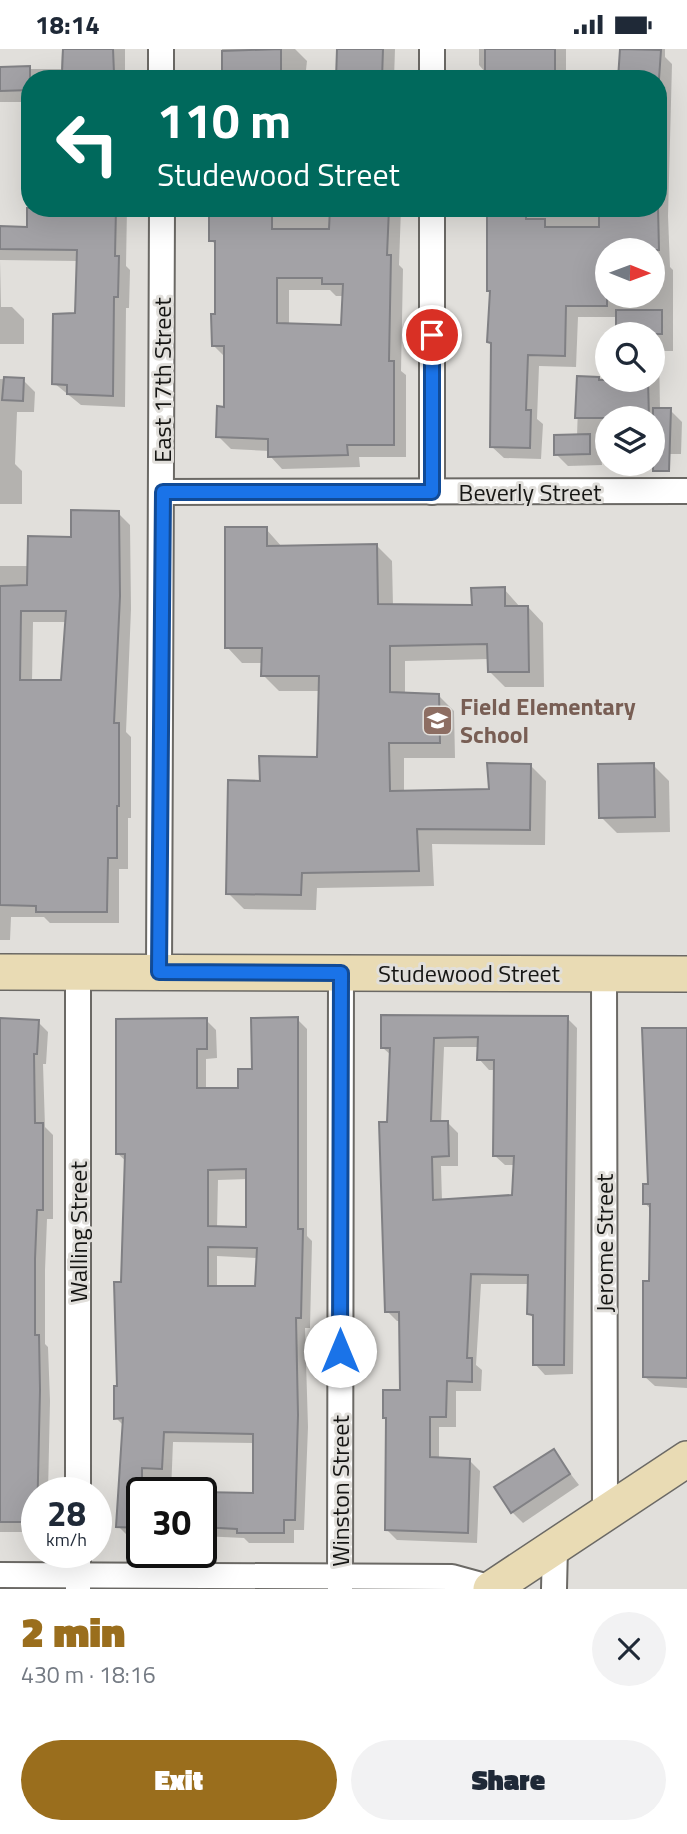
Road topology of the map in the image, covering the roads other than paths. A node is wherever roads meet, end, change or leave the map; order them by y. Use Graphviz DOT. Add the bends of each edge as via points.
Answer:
graph roads {
  1 [pos="161,49"];
  2 [pos="432,49"];
  3 [pos="161,70"];
  4 [pos="432,70"];
  5 [pos="162,217"];
  6 [pos="432,217"];
  7 [pos="687,491"];
  8 [pos="163,492"];
  9 [pos="432,492"];
  10 [pos="0,972"];
  11 [pos="78,972"];
  12 [pos="159,972"];
  13 [pos="341,973"];
  14 [pos="604,973"];
  15 [pos="687,974"];
  16 [pos="687,1459"];
  17 [pos="78,1477"];
  18 [pos="605,1513"];
  19 [pos="555,1546"];
  20 [pos="78,1572"];
  21 [pos="0,1575"];
  22 [pos="340,1583"];
  23 [pos="493,1589"];
  24 [pos="554,1589"];
  1 -- 3 [label="street"];
  2 -- 4 [label="street"];
  5 -- 8 [label="street, East 17th Street"];
  6 -- 9 [label="street"];
  7 -- 9 [label="street, Beverly Street"];
  8 -- 9 [label="street, Beverly Street"];
  8 -- 12 [label="street, East 17th Street"];
  10 -- 11 [label="main road, Studewood Street"];
  11 -- 12 [label="main road, Studewood Street"];
  11 -- 17 [label="street, Walling Street"];
  12 -- 13 [label="main road, Studewood Street"];
  13 -- 14 [label="main road, Studewood Street"];
  13 -- 22 [label="street, Winston Street"];
  14 -- 15 [label="main road, Studewood Street"];
  14 -- 18 [label="street, Jerome Street"];
  16 -- 18 [label="main road"];
  18 -- 19 [label="main road"];
  19 -- 23 [label="main road"];
  19 -- 24 [label="street"];
  20 -- 21 [label="street"];
  20 -- 22 [label="street"];
  22 -- 23 [label="street" via="452,1577"];
}
